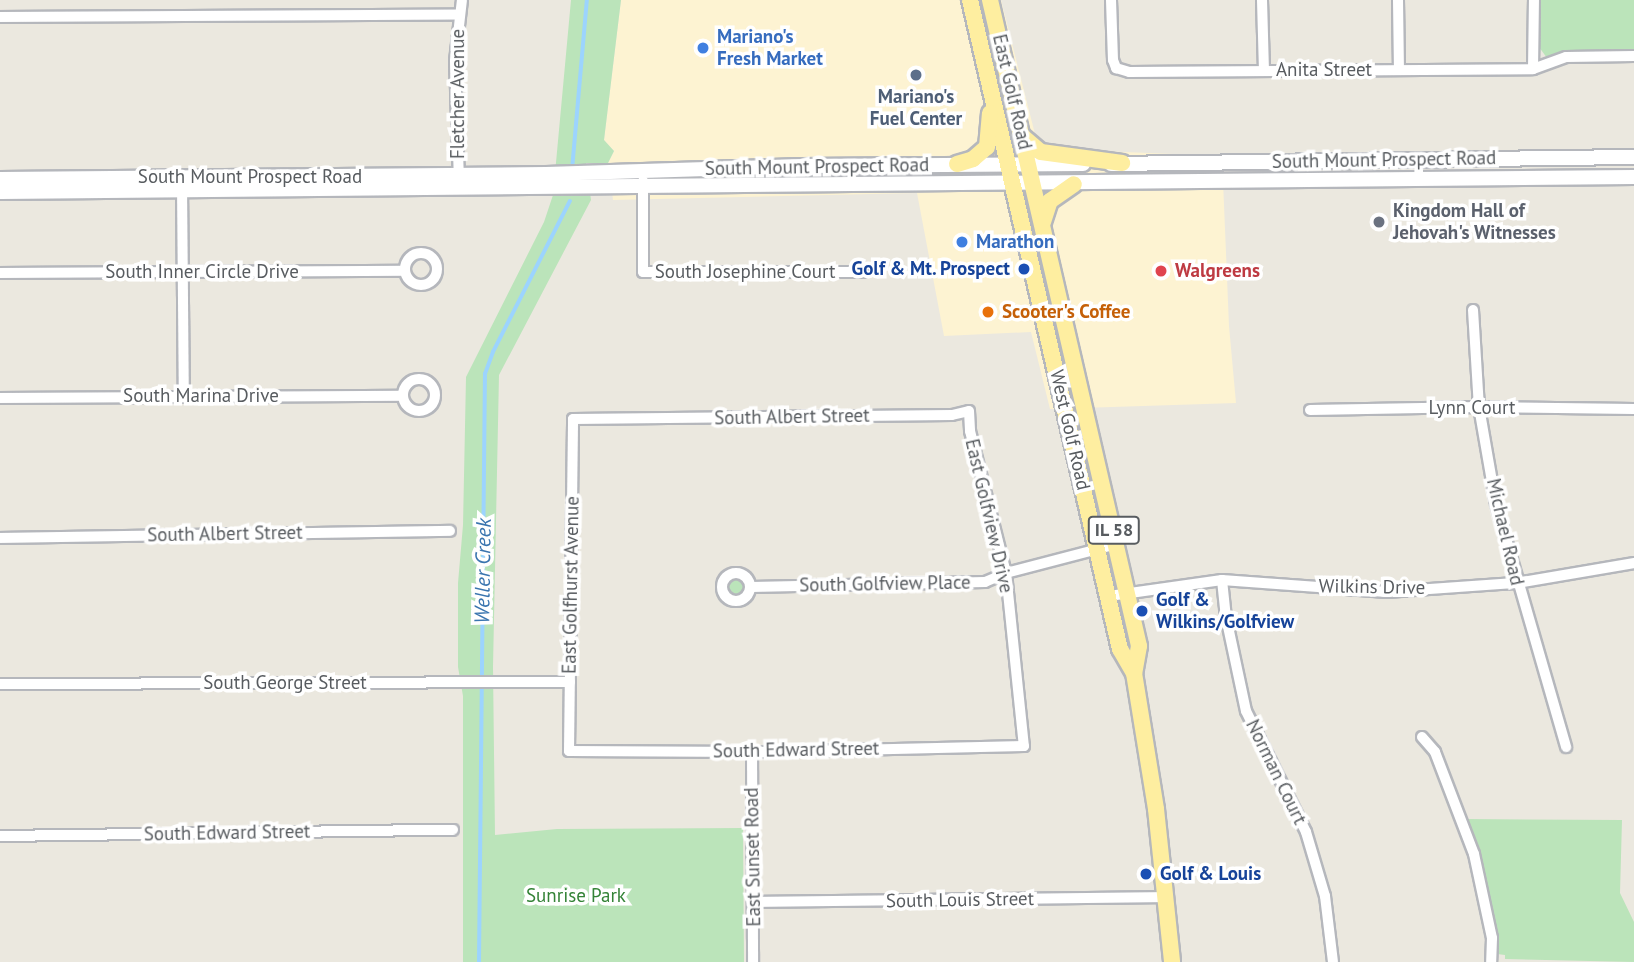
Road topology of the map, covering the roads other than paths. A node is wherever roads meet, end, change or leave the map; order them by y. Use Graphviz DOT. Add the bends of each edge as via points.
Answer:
graph roads {
  1 [pos="461,0"];
  2 [pos="970,0"];
  3 [pos="990,0"];
  4 [pos="1111,0"];
  5 [pos="1262,0"];
  6 [pos="1398,0"];
  7 [pos="1534,0"];
  8 [pos="458,16"];
  9 [pos="0,18"];
  10 [pos="1634,56"];
  11 [pos="1399,69"];
  12 [pos="1533,69"];
  13 [pos="1264,70"];
  14 [pos="989,83"];
  15 [pos="1023,137"];
  16 [pos="1634,157"];
  17 [pos="1008,163"];
  18 [pos="1029,163"];
  19 [pos="1122,163"];
  20 [pos="957,164"];
  21 [pos="1634,177"];
  22 [pos="0,179"];
  23 [pos="643,179"];
  24 [pos="459,182"];
  25 [pos="182,184"];
  26 [pos="1074,184"];
  27 [pos="1013,185"];
  28 [pos="1034,185"];
  29 [pos="0,192"];
  30 [pos="1043,224"];
  31 [pos="404,271"];
  32 [pos="183,272"];
  33 [pos="863,272"];
  34 [pos="0,273"];
  35 [pos="1473,310"];
  36 [pos="184,396"];
  37 [pos="403,396"];
  38 [pos="0,398"];
  39 [pos="1479,407"];
  40 [pos="1634,409"];
  41 [pos="1310,410"];
  42 [pos="968,411"];
  43 [pos="573,419"];
  44 [pos="450,531"];
  45 [pos="0,538"];
  46 [pos="1117,544"];
  47 [pos="1098,549"];
  48 [pos="1634,563"];
  49 [pos="1006,573"];
  50 [pos="1222,580"];
  51 [pos="1517,583"];
  52 [pos="751,587"];
  53 [pos="1128,592"];
  54 [pos="1109,596"];
  55 [pos="1134,673"];
  56 [pos="570,682"];
  57 [pos="0,684"];
  58 [pos="1422,737"];
  59 [pos="1024,746"];
  60 [pos="1566,747"];
  61 [pos="569,751"];
  62 [pos="752,752"];
  63 [pos="453,830"];
  64 [pos="0,836"];
  65 [pos="1166,897"];
  66 [pos="754,902"];
  67 [pos="753,962"];
  68 [pos="1172,962"];
  69 [pos="1333,962"];
  70 [pos="1491,962"];
  1 -- 8 [label="street, Fletcher Avenue"];
  2 -- 14 [label="main road, East Golf Road / IL 58"];
  3 -- 15 [label="main road, East Golf Road / IL 58"];
  4 -- 13 [label="street, Anita Street" via="1116,68 1129,72"];
  5 -- 13 [label="street"];
  6 -- 11 [label="street"];
  7 -- 12 [label="street"];
  8 -- 9 [label="street"];
  8 -- 24 [label="street, Fletcher Avenue"];
  10 -- 12 [label="street, Anita Street" via="1566,57"];
  11 -- 12 [label="street, Anita Street"];
  11 -- 13 [label="street, Anita Street"];
  14 -- 17 [label="main road, East Golf Road / IL 58"];
  14 -- 20 [label="main road" via="990,139 982,153"];
  15 -- 18 [label="main road, East Golf Road / IL 58"];
  15 -- 19 [label="main road" via="1041,152"];
  16 -- 19 [label="main road, South Mount Prospect Road"];
  17 -- 18 [label="main road, South Mount Prospect Road"];
  17 -- 20 [label="main road, South Mount Prospect Road"];
  17 -- 27 [label="main road, East Golf Road / IL 58"];
  18 -- 19 [label="main road, South Mount Prospect Road"];
  18 -- 28 [label="main road, East Golf Road / IL 58"];
  20 -- 23 [label="main road, South Mount Prospect Road"];
  21 -- 26 [label="main road, South Mount Prospect Road"];
  22 -- 25 [label="main road, South Mount Prospect Road"];
  23 -- 24 [label="main road, South Mount Prospect Road"];
  23 -- 27 [label="main road, South Mount Prospect Road"];
  23 -- 33 [label="street, South Josephine Court" via="643,272"];
  24 -- 25 [label="main road, South Mount Prospect Road"];
  25 -- 29 [label="main road, South Mount Prospect Road"];
  25 -- 32 [label="street"];
  26 -- 28 [label="main road, South Mount Prospect Road"];
  26 -- 30 [label="main road" via="1050,201"];
  27 -- 28 [label="main road, South Mount Prospect Road"];
  27 -- 47 [label="main road, West Golf Road / IL 58"];
  28 -- 30 [label="main road, West Golf Road / IL 58"];
  30 -- 46 [label="main road, West Golf Road / IL 58"];
  31 -- 32 [label="street, South Inner Circle Drive"];
  32 -- 34 [label="street, South Inner Circle Drive"];
  32 -- 36 [label="street"];
  35 -- 39 [label="street, Michael Road"];
  36 -- 37 [label="street, South Marina Drive"];
  36 -- 38 [label="street, South Marina Drive"];
  39 -- 40 [label="street, Lynn Court"];
  39 -- 41 [label="street, Lynn Court"];
  39 -- 51 [label="street, Michael Road" via="1496,504"];
  42 -- 43 [label="street, South Albert Street" via="952,415"];
  42 -- 49 [label="street, East Golfview Drive"];
  43 -- 56 [label="street, East Golfhurst Avenue"];
  44 -- 45 [label="street, South Albert Street"];
  46 -- 47 [label="street, South Golfview Place"];
  46 -- 53 [label="main road, West Golf Road / IL 58"];
  47 -- 49 [label="street, South Golfview Place"];
  47 -- 54 [label="main road, West Golf Road / IL 58"];
  48 -- 51 [label="street, Wilkins Drive"];
  49 -- 52 [label="street, South Golfview Place" via="985,582"];
  49 -- 59 [label="street, East Golfview Drive"];
  50 -- 51 [label="street, Wilkins Drive" via="1387,592"];
  50 -- 53 [label="street, Wilkins Drive"];
  50 -- 69 [label="street, Norman Court" via="1246,711 1306,832 1325,896"];
  51 -- 60 [label="street, Michael Road"];
  53 -- 54 [label="street, Wilkins Drive"];
  53 -- 55 [label="main road, West Golf Road / IL 58" via="1139,646"];
  54 -- 55 [label="main road, West Golf Road / IL 58" via="1120,649"];
  55 -- 65 [label="main road, West Golf Road / IL 58"];
  56 -- 57 [label="street, South George Street"];
  56 -- 61 [label="street, East Golfhurst Avenue"];
  58 -- 70 [label="street" via="1434,752 1474,854 1492,938"];
  59 -- 62 [label="street, South Edward Street"];
  61 -- 62 [label="street, South Edward Street"];
  62 -- 66 [label="street, East Sunset Road"];
  63 -- 64 [label="street, South Edward Street"];
  65 -- 66 [label="street, South Louis Street"];
  65 -- 68 [label="main road, West Golf Road / IL 58"];
  66 -- 67 [label="street, East Sunset Road"];
}
